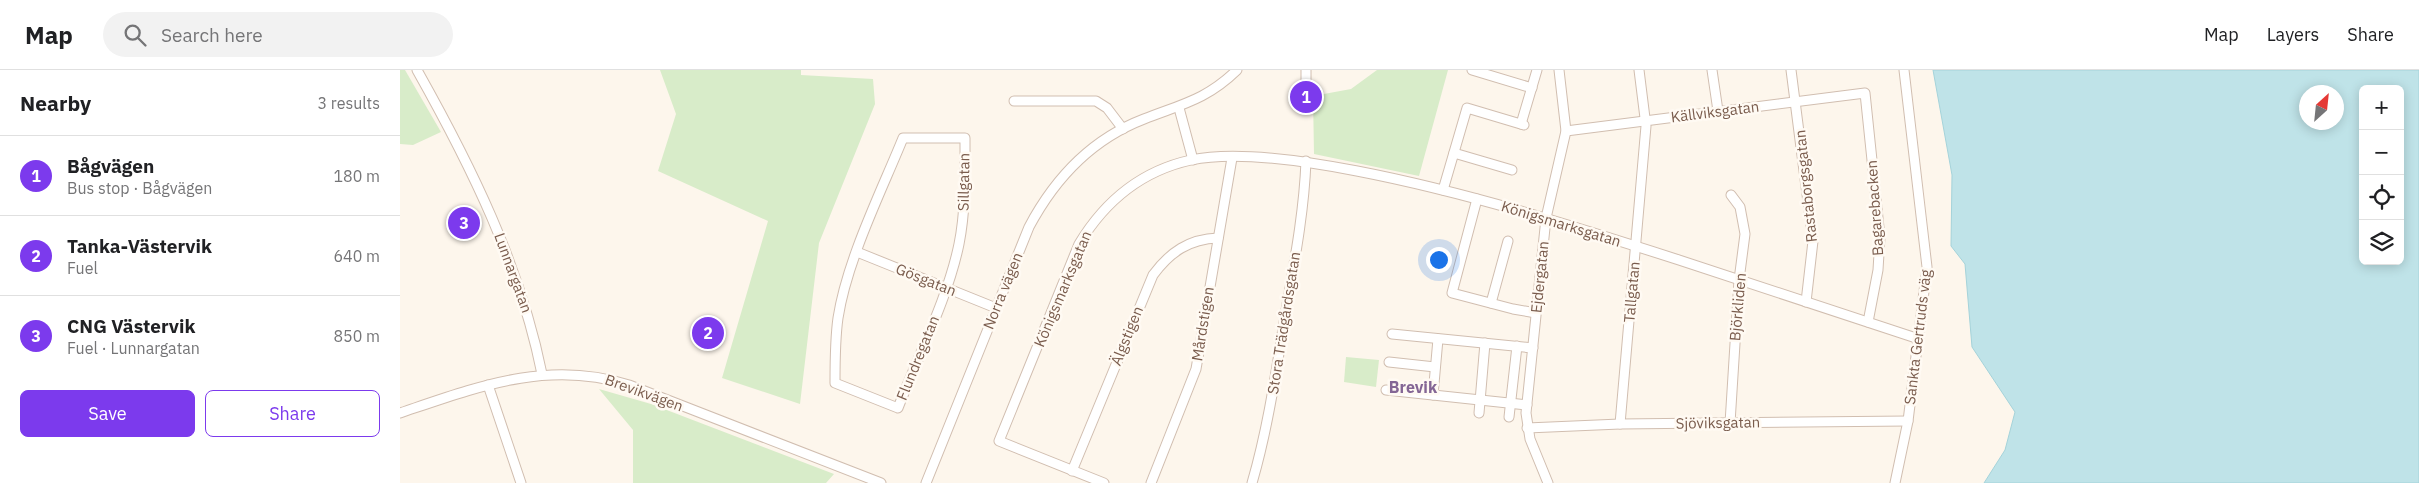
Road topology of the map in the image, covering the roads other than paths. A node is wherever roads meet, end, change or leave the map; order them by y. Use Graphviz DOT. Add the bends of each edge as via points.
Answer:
graph roads {
  1 [pos="418,70"];
  2 [pos="1238,70"];
  3 [pos="1306,70"];
  4 [pos="1475,70"];
  5 [pos="1537,70"];
  6 [pos="1559,70"];
  7 [pos="1639,70"];
  8 [pos="1712,70"];
  9 [pos="1791,70"];
  10 [pos="1904,70"];
  11 [pos="1532,88"];
  12 [pos="1865,93"];
  13 [pos="1306,100"];
  14 [pos="1014,101"];
  15 [pos="1796,102"];
  16 [pos="1179,108"];
  17 [pos="1718,112"];
  18 [pos="1646,121"];
  19 [pos="1123,129"];
  20 [pos="1566,131"];
  21 [pos="1454,154"];
  22 [pos="1232,158"];
  23 [pos="1193,160"];
  24 [pos="1306,162"];
  25 [pos="1512,170"];
  26 [pos="1443,190"];
  27 [pos="1731,195"];
  28 [pos="1477,199"];
  29 [pos="1546,218"];
  30 [pos="1218,238"];
  31 [pos="1508,241"];
  32 [pos="1636,247"];
  33 [pos="857,252"];
  34 [pos="1739,280"];
  35 [pos="946,288"];
  36 [pos="1806,302"];
  37 [pos="1491,303"];
  38 [pos="996,308"];
  39 [pos="1536,313"];
  40 [pos="1868,322"];
  41 [pos="1392,334"];
  42 [pos="1438,338"];
  43 [pos="1919,339"];
  44 [pos="1485,343"];
  45 [pos="1517,346"];
  46 [pos="1532,348"];
  47 [pos="1389,362"];
  48 [pos="1436,367"];
  49 [pos="542,374"];
  50 [pos="488,385"];
  51 [pos="1386,390"];
  52 [pos="1433,395"];
  53 [pos="1480,400"];
  54 [pos="1510,403"];
  55 [pos="1527,405"];
  56 [pos="400,413"];
  57 [pos="1479,413"];
  58 [pos="1509,417"];
  59 [pos="1908,422"];
  60 [pos="1730,423"];
  61 [pos="1620,424"];
  62 [pos="1527,428"];
  63 [pos="1072,471"];
  64 [pos="521,483"];
  65 [pos="880,483"];
  66 [pos="926,483"];
  67 [pos="1104,483"];
  68 [pos="1151,483"];
  69 [pos="1252,483"];
  70 [pos="1548,483"];
  71 [pos="1895,483"];
  1 -- 49 [label="street, Lunnargatan" via="486,202 530,320"];
  2 -- 16 [label="street, Norra vägen" via="1214,89"];
  3 -- 13 [label="street"];
  4 -- 11 [label="street"];
  5 -- 11 [label="street"];
  6 -- 20 [label="street, Ejdergatan"];
  7 -- 18 [label="street, Tallgatan"];
  8 -- 17 [label="street"];
  9 -- 15 [label="street, Rastaborgsgatan"];
  10 -- 43 [label="street, Sankta Gertruds väg" via="1927,267"];
  11 -- 21 [label="street" via="1523,124 1467,108"];
  12 -- 15 [label="street, Källviksgatan"];
  12 -- 40 [label="street, Bagarebacken" via="1880,237 1878,270"];
  14 -- 19 [label="street" via="1096,101 1108,108"];
  15 -- 17 [label="street, Källviksgatan"];
  15 -- 36 [label="street, Rastaborgsgatan" via="1813,241"];
  16 -- 19 [label="street, Norra vägen"];
  16 -- 23 [label="street"];
  17 -- 18 [label="street, Källviksgatan"];
  18 -- 20 [label="street, Källviksgatan"];
  18 -- 32 [label="street, Tallgatan"];
  19 -- 38 [label="street, Norra vägen" via="1078,160 1050,191 1029,226"];
  20 -- 29 [label="street, Ejdergatan"];
  21 -- 25 [label="street"];
  21 -- 26 [label="street"];
  22 -- 23 [label="street, Königsmarksgatan"];
  22 -- 24 [label="street, Königsmarksgatan"];
  22 -- 30 [label="street, Mårdstigen"];
  23 -- 63 [label="street, Königsmarksgatan" via="1170,166 1134,183 1091,223 1079,244 999,441"];
  24 -- 26 [label="street, Königsmarksgatan"];
  24 -- 69 [label="street, Stora Trädgårdsgatan" via="1305,199 1278,364"];
  26 -- 28 [label="street, Königsmarksgatan"];
  27 -- 34 [label="street, Björkliden" via="1740,207 1745,234"];
  28 -- 29 [label="street, Königsmarksgatan"];
  28 -- 37 [label="street" via="1452,293"];
  29 -- 32 [label="street, Königsmarksgatan"];
  29 -- 39 [label="street, Ejdergatan"];
  30 -- 63 [label="street, Älgstigen" via="1203,238 1181,247 1153,275"];
  30 -- 68 [label="street, Mårdstigen" via="1196,369"];
  31 -- 37 [label="street"];
  32 -- 34 [label="street, Königsmarksgatan"];
  32 -- 61 [label="street, Tallgatan"];
  33 -- 35 [label="street, Gösgatan"];
  33 -- 35 [label="street, Flundregatan" via="838,317 835,383 898,408"];
  33 -- 35 [label="street, Sillgatan" via="903,138 965,138 963,222"];
  34 -- 36 [label="street, Königsmarksgatan"];
  34 -- 60 [label="street, Björkliden"];
  35 -- 38 [label="street, Gösgatan"];
  36 -- 40 [label="street, Königsmarksgatan"];
  37 -- 39 [label="street"];
  38 -- 66 [label="street, Norra vägen"];
  39 -- 46 [label="street, Ejdergatan"];
  40 -- 43 [label="street, Königsmarksgatan"];
  41 -- 42 [label="street"];
  42 -- 44 [label="street"];
  42 -- 48 [label="street"];
  43 -- 59 [label="street, Sankta Gertruds väg"];
  44 -- 45 [label="street"];
  44 -- 53 [label="street"];
  45 -- 46 [label="street"];
  45 -- 54 [label="street"];
  46 -- 55 [label="street, Ejdergatan"];
  47 -- 48 [label="street"];
  48 -- 52 [label="street"];
  49 -- 50 [label="street, Brevikvägen"];
  49 -- 65 [label="street, Brevikvägen" via="576,374 629,384"];
  50 -- 56 [label="street, Brevikvägen"];
  50 -- 64 [label="street"];
  51 -- 52 [label="street"];
  52 -- 53 [label="street"];
  53 -- 54 [label="street"];
  53 -- 57 [label="street"];
  54 -- 55 [label="street"];
  54 -- 58 [label="street"];
  55 -- 62 [label="street, Ejdergatan"];
  59 -- 60 [label="street, Sjöviksgatan"];
  59 -- 71 [label="street, Sankta Gertruds väg"];
  60 -- 61 [label="street, Sjöviksgatan"];
  61 -- 62 [label="street, Sjöviksgatan"];
  62 -- 70 [label="street, Ejdergatan"];
  63 -- 67 [label="street"];
}
